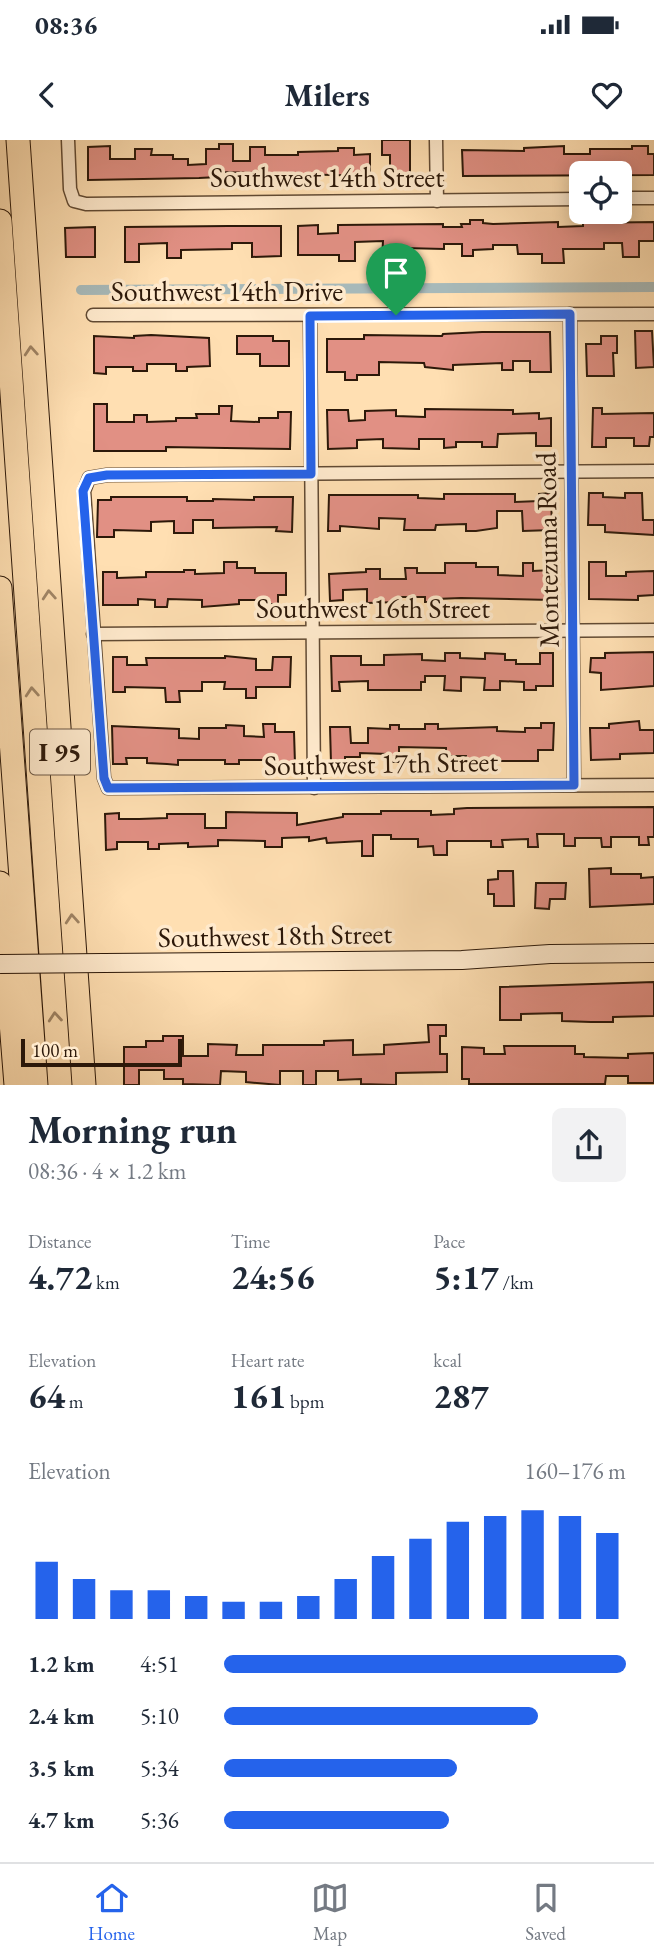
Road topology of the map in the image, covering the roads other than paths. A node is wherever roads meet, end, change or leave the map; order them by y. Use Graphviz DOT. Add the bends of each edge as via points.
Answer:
graph roads {
  1 [pos="6,140"];
  2 [pos="18,140"];
  3 [pos="68,140"];
  4 [pos="436,140"];
  5 [pos="632,198"];
  6 [pos="654,198"];
  7 [pos="569,199"];
  8 [pos="437,201"];
  9 [pos="0,221"];
  10 [pos="26,277"];
  11 [pos="570,314"];
  12 [pos="654,314"];
  13 [pos="93,315"];
  14 [pos="310,316"];
  15 [pos="654,471"];
  16 [pos="571,472"];
  17 [pos="311,474"];
  18 [pos="0,588"];
  19 [pos="573,630"];
  20 [pos="654,630"];
  21 [pos="313,632"];
  22 [pos="93,634"];
  23 [pos="574,785"];
  24 [pos="654,785"];
  25 [pos="314,788"];
  26 [pos="0,883"];
  27 [pos="654,941"];
  28 [pos="654,953"];
  29 [pos="550,954"];
  30 [pos="0,964"];
  31 [pos="16,1085"];
  32 [pos="36,1085"];
  33 [pos="60,1085"];
  34 [pos="84,1085"];
  1 -- 10 [label="highway"];
  2 -- 10 [label="highway, I 95"];
  3 -- 8 [label="street, Southwest 14th Street" via="74,201"];
  4 -- 8 [label="street"];
  5 -- 6 [label="street"];
  7 -- 8 [label="street, Southwest 14th Street"];
  33 -- 9 [label="highway, one-way"];
  34 -- 10 [label="highway, I 95, one-way"];
  11 -- 12 [label="street, Southwest 14th Drive"];
  11 -- 14 [label="street, Southwest 14th Drive"];
  11 -- 16 [label="street, Montezuma Road"];
  13 -- 14 [label="street, Southwest 14th Drive"];
  14 -- 17 [label="street"];
  15 -- 16 [label="street"];
  16 -- 17 [label="street"];
  16 -- 19 [label="street, Montezuma Road"];
  17 -- 21 [label="street"];
  17 -- 22 [label="street" via="89,478 83,491"];
  18 -- 32 [label="highway"];
  19 -- 20 [label="street, Southwest 16th Street"];
  19 -- 21 [label="street, Southwest 16th Street"];
  19 -- 23 [label="street, Montezuma Road"];
  21 -- 22 [label="street, Southwest 16th Street"];
  21 -- 25 [label="street"];
  22 -- 25 [label="street, Southwest 17th Street" via="108,788"];
  23 -- 24 [label="street, Southwest 17th Street"];
  23 -- 25 [label="street, Southwest 17th Street"];
  26 -- 31 [label="highway"];
  27 -- 29 [label="main road, Southwest 18th Street"];
  28 -- 29 [label="main road, Southwest 18th Street"];
  29 -- 30 [label="main road, Southwest 18th Street, bridge" via="462,960"];
}
